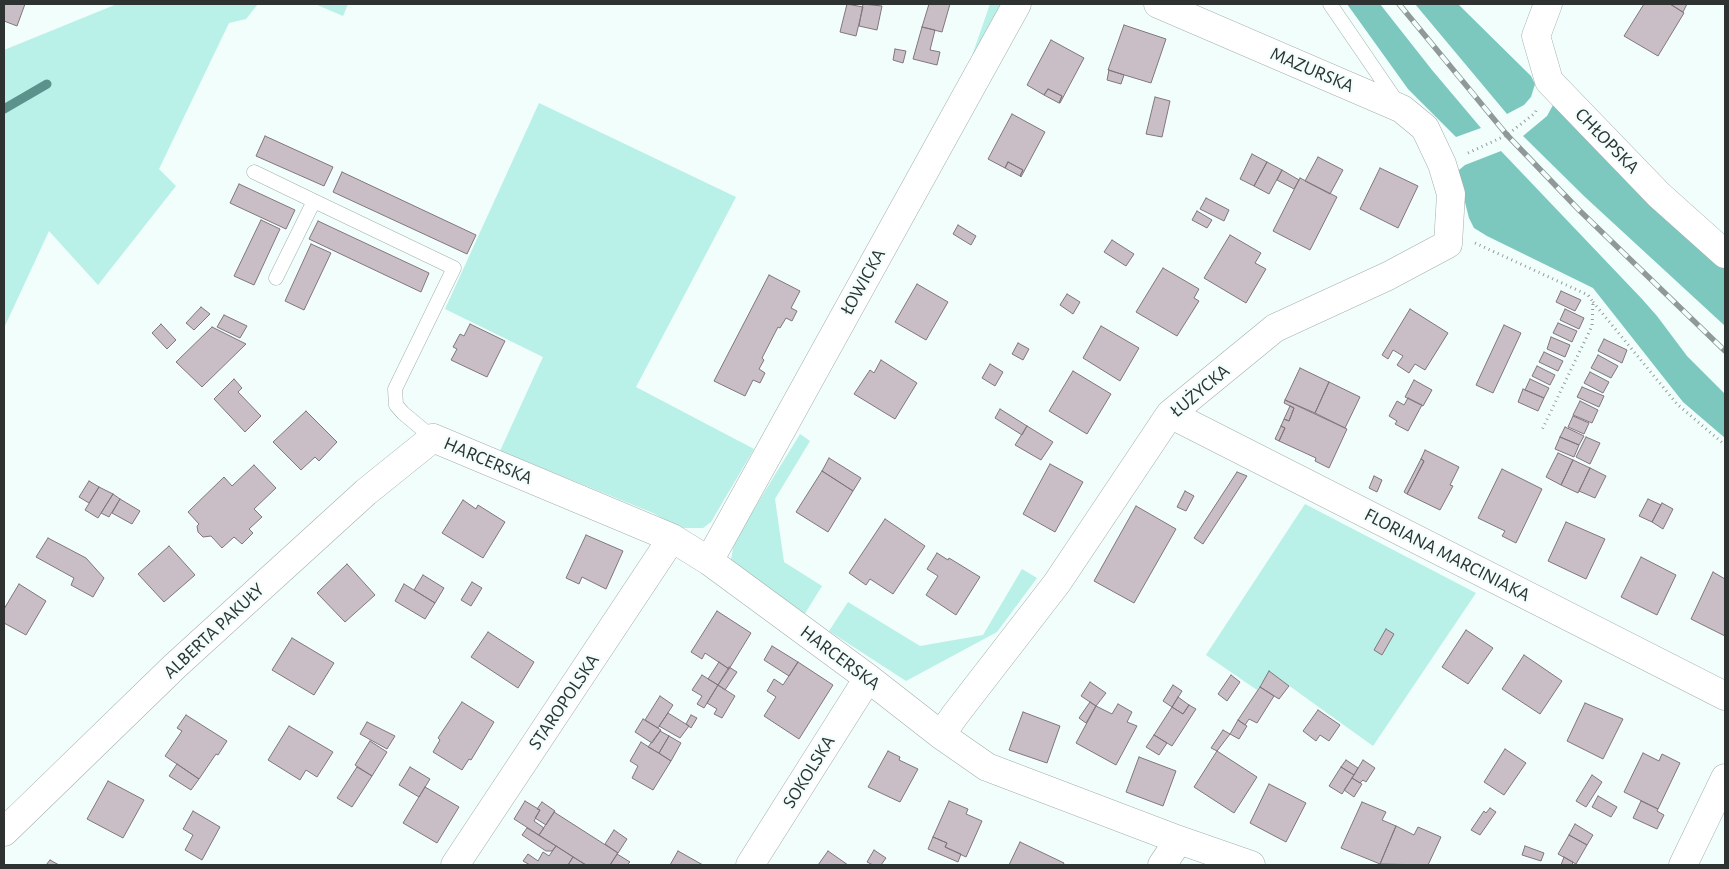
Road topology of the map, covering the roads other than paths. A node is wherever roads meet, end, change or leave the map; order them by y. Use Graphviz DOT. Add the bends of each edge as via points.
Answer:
graph roads {
  1 [pos="1017,4"];
  2 [pos="1158,4"];
  3 [pos="1330,4"];
  4 [pos="1548,4"];
  5 [pos="1402,109"];
  6 [pos="1442,164"];
  7 [pos="254,172"];
  8 [pos="314,201"];
  9 [pos="1725,254"];
  10 [pos="276,278"];
  11 [pos="1170,414"];
  12 [pos="433,438"];
  13 [pos="672,538"];
  14 [pos="709,561"];
  15 [pos="868,678"];
  16 [pos="1725,696"];
  17 [pos="942,736"];
  18 [pos="1725,778"];
  19 [pos="4,832"];
  20 [pos="1179,840"];
  21 [pos="455,865"];
  22 [pos="750,865"];
  23 [pos="1162,865"];
  24 [pos="1251,865"];
  25 [pos="1684,865"];
  1 -- 14 [label="street, ŁOWICKA"];
  2 -- 5 [label="street, MAZURSKA"];
  3 -- 5 [label="lane"];
  4 -- 9 [label="street, CHŁOPSKA" via="1536,36 1549,81 1659,195"];
  5 -- 6 [label="street, MAZURSKA" via="1425,128"];
  6 -- 11 [label="street, ŁUŻYCKA" via="1451,194 1448,244 1276,328"];
  7 -- 8 [label="lane"];
  8 -- 10 [label="lane"];
  8 -- 12 [label="lane" via="454,268 396,390 396,405"];
  11 -- 16 [label="street, FLORIANA MARCINIAKA"];
  11 -- 17 [label="street, ŁUŻYCKA" via="1058,583"];
  12 -- 13 [label="street, HARCERSKA"];
  12 -- 19 [label="street, ALBERTA PAKUŁY" via="366,492 175,666"];
  13 -- 14 [label="street, HARCERSKA"];
  13 -- 21 [label="street, STAROPOLSKA"];
  14 -- 15 [label="street, HARCERSKA"];
  15 -- 17 [label="street, HARCERSKA"];
  15 -- 22 [label="street, SOKOLSKA"];
  17 -- 20 [label="street, HARCERSKA" via="987,767"];
  18 -- 25 [label="street"];
  20 -- 23 [label="street"];
  20 -- 24 [label="street, HARCERSKA"];
}
